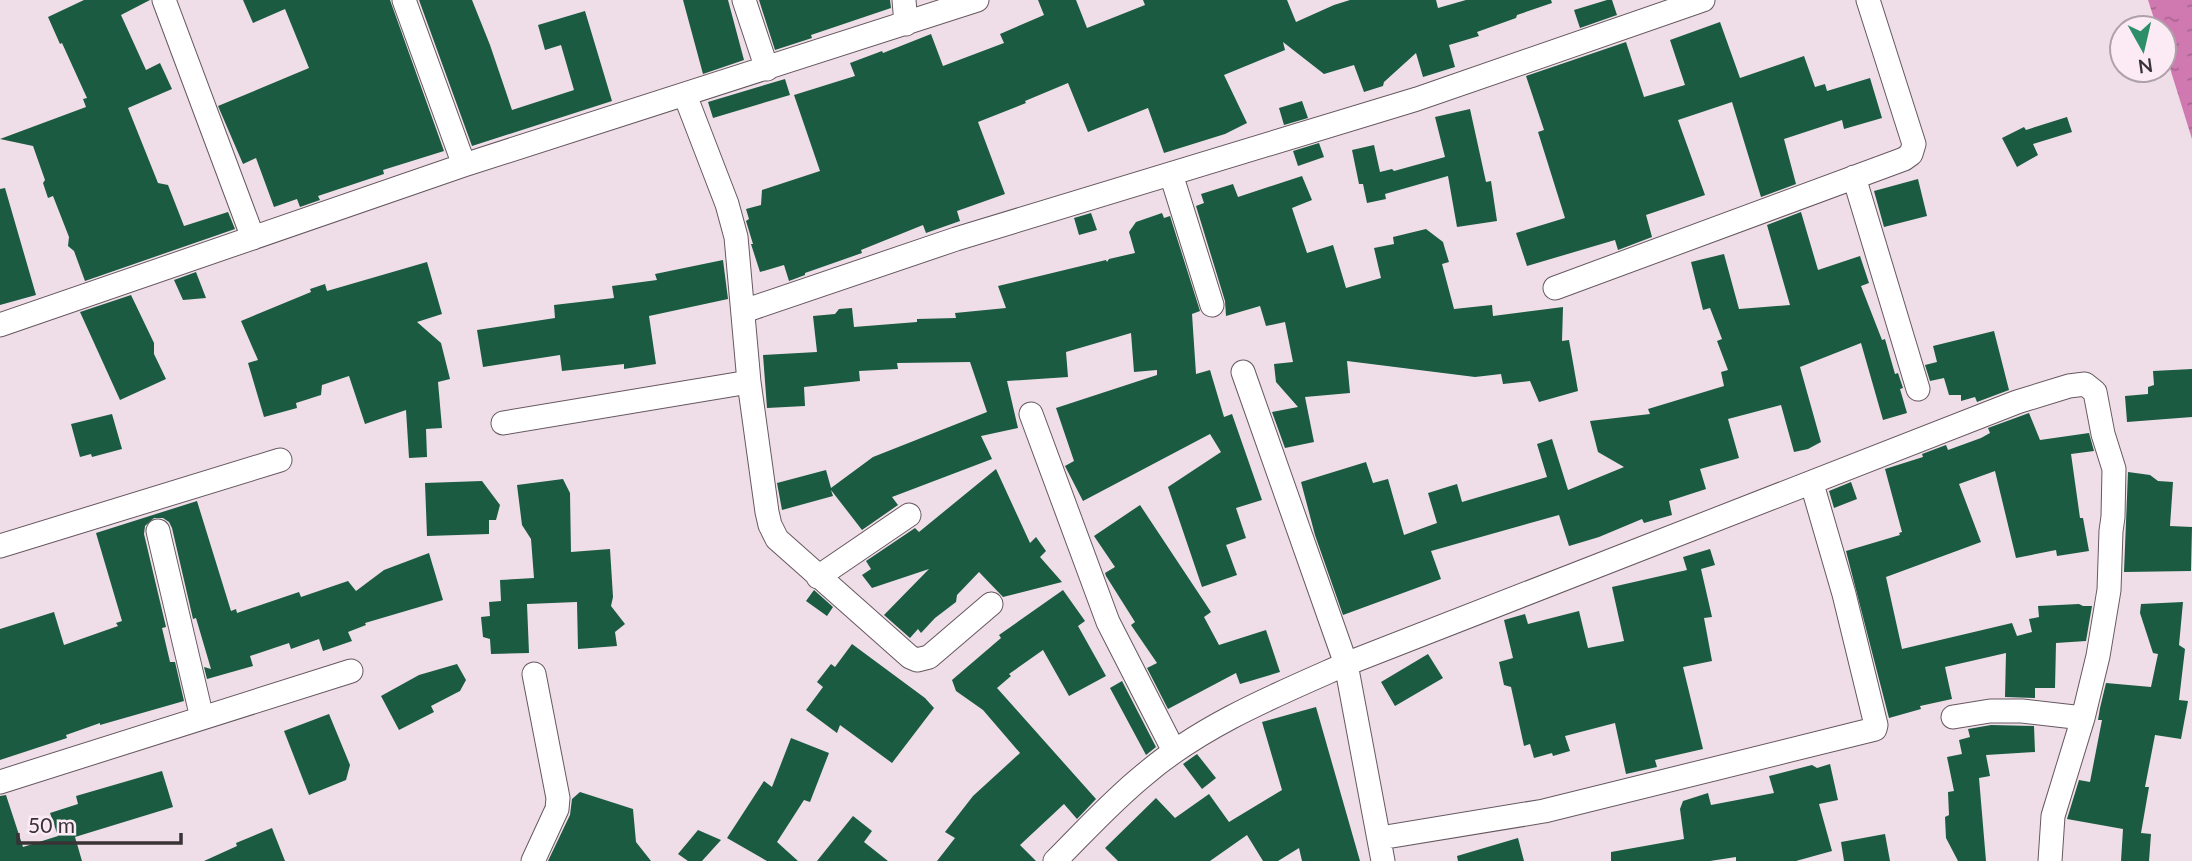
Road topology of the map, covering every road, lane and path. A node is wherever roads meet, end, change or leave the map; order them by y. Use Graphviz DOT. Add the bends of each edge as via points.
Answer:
graph roads {
  1 [pos="164,0"];
  2 [pos="404,0"];
  3 [pos="744,0"];
  4 [pos="904,0"];
  5 [pos="977,0"];
  6 [pos="1703,0"];
  7 [pos="1868,0"];
  8 [pos="906,24"];
  9 [pos="767,69"];
  10 [pos="685,95"];
  11 [pos="464,165"];
  12 [pos="1171,174"];
  13 [pos="1854,177"];
  14 [pos="253,238"];
  15 [pos="1555,288"];
  16 [pos="1212,305"];
  17 [pos="744,311"];
  18 [pos="0,325"];
  19 [pos="1243,372"];
  20 [pos="749,382"];
  21 [pos="1918,389"];
  22 [pos="1031,414"];
  23 [pos="503,423"];
  24 [pos="280,460"];
  25 [pos="1812,484"];
  26 [pos="909,515"];
  27 [pos="158,531"];
  28 [pos="0,546"];
  29 [pos="818,577"];
  30 [pos="991,604"];
  31 [pos="1346,664"];
  32 [pos="351,671"];
  33 [pos="534,674"];
  34 [pos="1953,717"];
  35 [pos="202,718"];
  36 [pos="2083,718"];
  37 [pos="1174,751"];
  38 [pos="0,782"];
  39 [pos="1380,838"];
  40 [pos="533,861"];
  41 [pos="1055,861"];
  42 [pos="1383,861"];
  43 [pos="2050,861"];
  1 -- 14 [label="street"];
  2 -- 11 [label="street"];
  3 -- 9 [label="street"];
  4 -- 8 [label="street"];
  5 -- 8 [label="street"];
  6 -- 12 [label="street" via="1417,99"];
  7 -- 13 [label="street" via="1914,144 1904,159"];
  8 -- 9 [label="street"];
  9 -- 10 [label="street"];
  10 -- 11 [label="street"];
  10 -- 17 [label="street" via="727,204 736,237"];
  11 -- 14 [label="street"];
  12 -- 16 [label="street"];
  12 -- 17 [label="street" via="956,239"];
  13 -- 15 [label="street"];
  13 -- 21 [label="street"];
  14 -- 18 [label="street"];
  17 -- 20 [label="street"];
  19 -- 31 [label="street"];
  20 -- 23 [label="street"];
  20 -- 29 [label="street" via="770,525 777,539"];
  22 -- 37 [label="street" via="1103,610"];
  24 -- 28 [label="street"];
  25 -- 31 [label="street"];
  25 -- 36 [label="street" via="2017,402 2069,386 2085,384 2095,392 2114,469 2113,517 2109,590"];
  25 -- 39 [label="street" via="1844,594 1875,729 1544,811"];
  26 -- 29 [label="street"];
  27 -- 35 [label="street"];
  29 -- 30 [label="street" via="917,660 929,657"];
  31 -- 37 [label="street" via="1243,711"];
  31 -- 39 [label="street"];
  32 -- 35 [label="street"];
  33 -- 40 [label="street" via="558,798"];
  34 -- 36 [label="street" via="2022,711"];
  35 -- 38 [label="street"];
  36 -- 43 [label="street" via="2053,816"];
  37 -- 41 [label="street"];
  39 -- 42 [label="street"];
}
